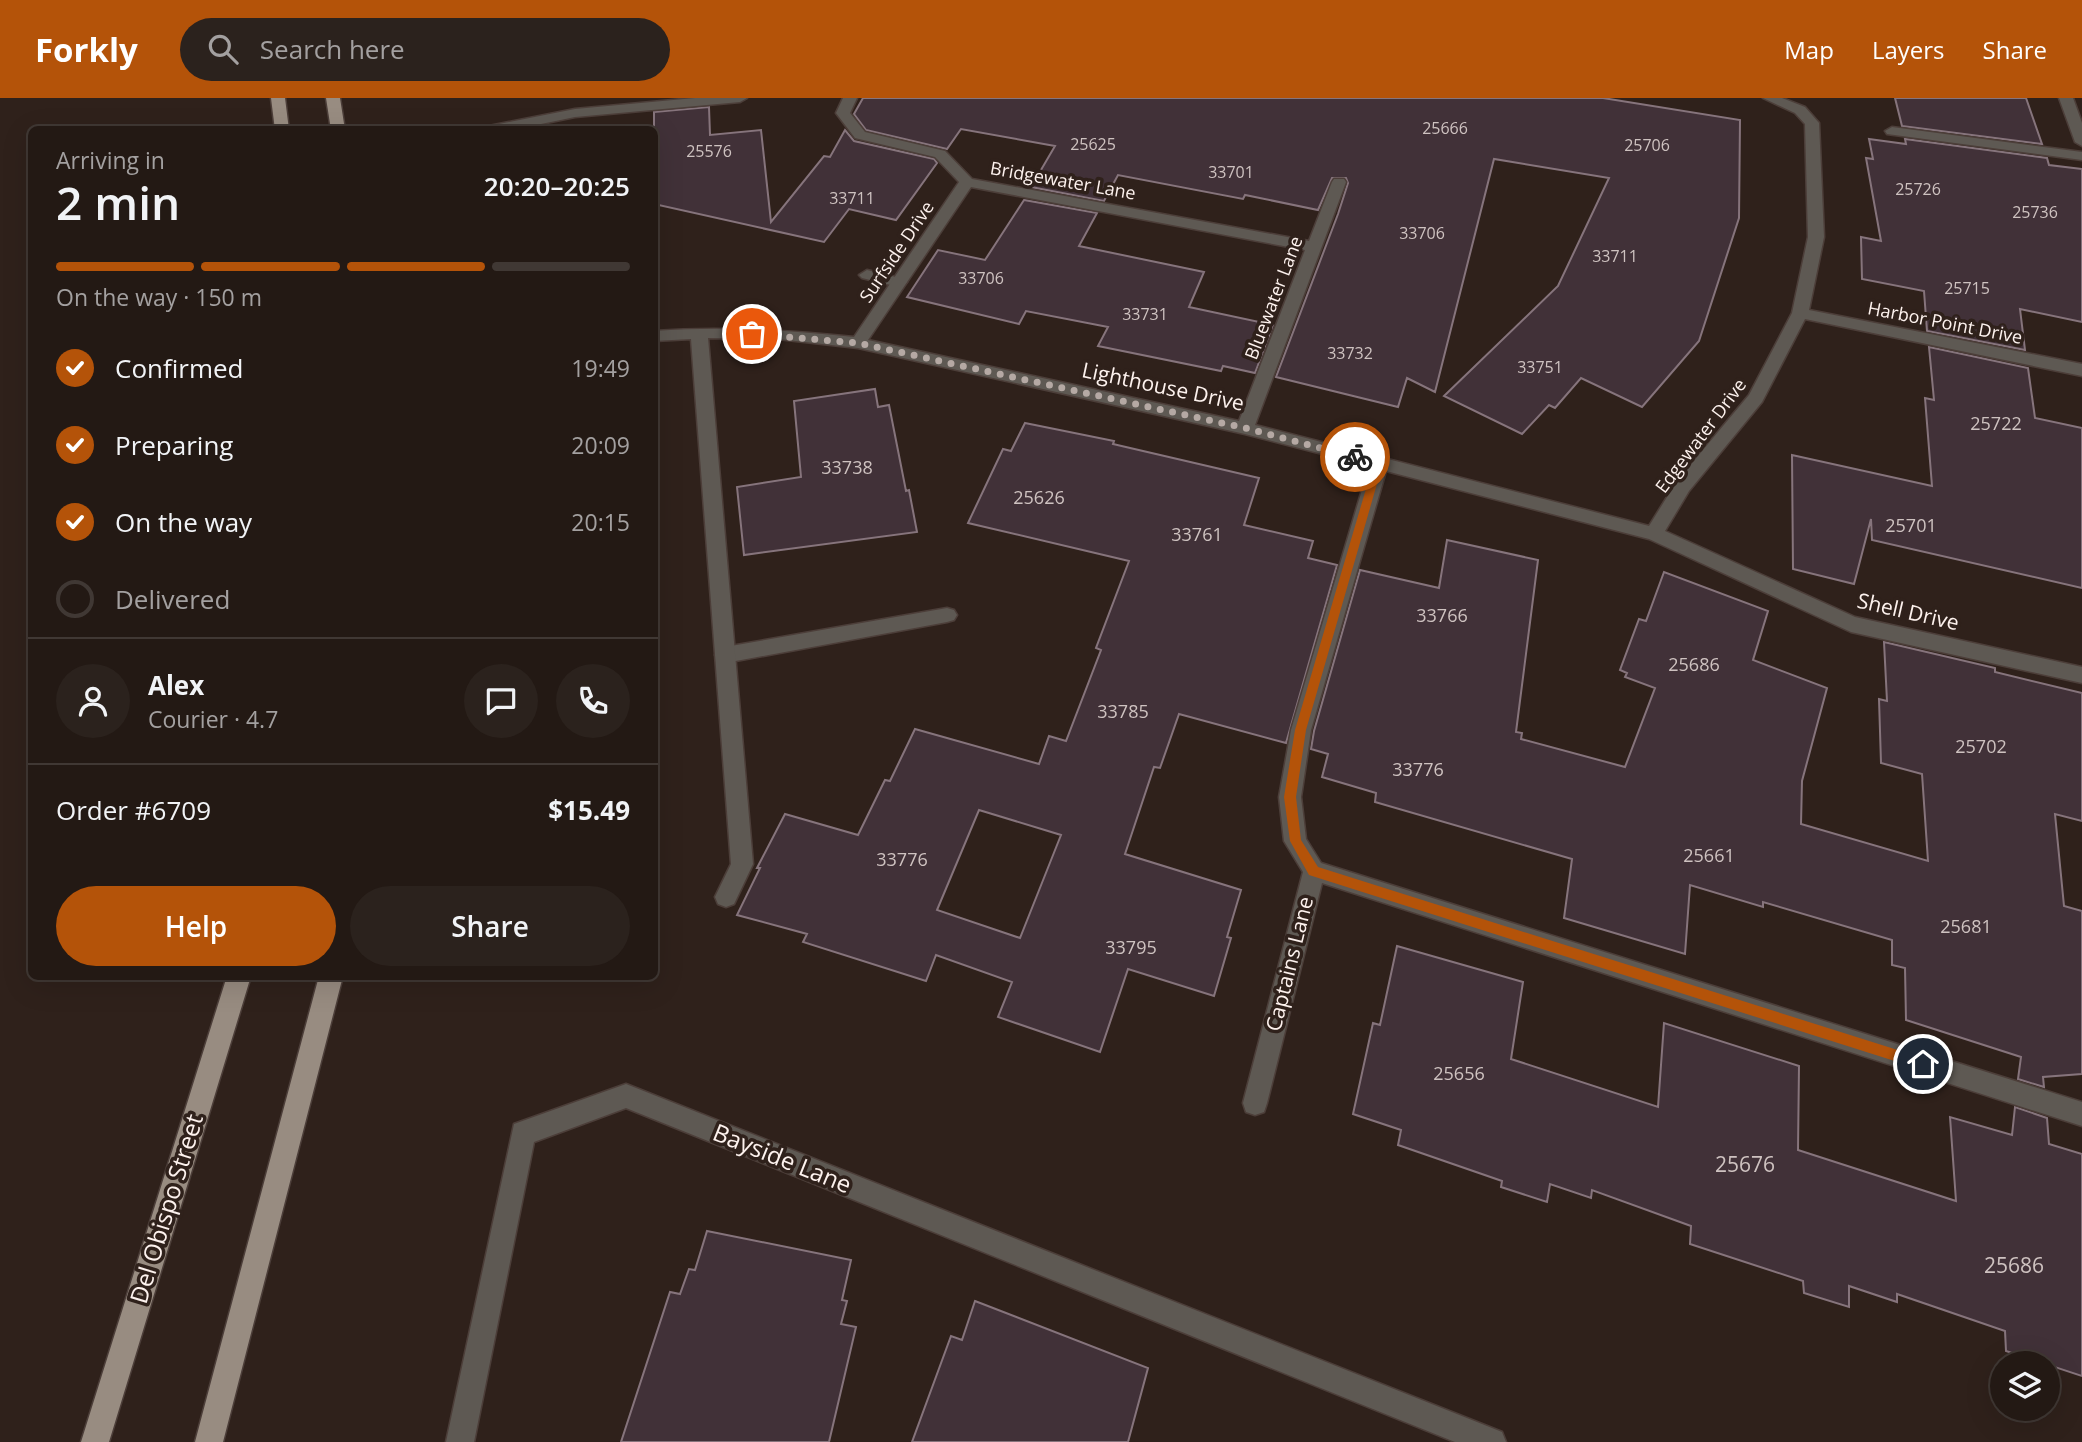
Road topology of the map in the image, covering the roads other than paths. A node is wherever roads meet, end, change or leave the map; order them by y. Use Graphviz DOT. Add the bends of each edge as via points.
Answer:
graph roads {
  1 [pos="278,98"];
  2 [pos="332,98"];
  3 [pos="570,98"];
  4 [pos="740,98"];
  5 [pos="850,98"];
  6 [pos="1770,98"];
  7 [pos="2066,98"];
  8 [pos="575,113"];
  9 [pos="282,126"];
  10 [pos="337,126"];
  11 [pos="509,126"];
  12 [pos="1892,131"];
  13 [pos="2082,142"];
  14 [pos="2082,156"];
  15 [pos="967,183"];
  16 [pos="1339,183"];
  17 [pos="1314,247"];
  18 [pos="867,275"];
  19 [pos="899,282"];
  20 [pos="1800,313"];
  21 [pos="699,333"];
  22 [pos="658,336"];
  23 [pos="858,343"];
  24 [pos="2082,370"];
  25 [pos="1245,428"];
  26 [pos="1379,463"];
  27 [pos="1654,534"];
  28 [pos="947,615"];
  29 [pos="724,655"];
  30 [pos="2082,675"];
  31 [pos="1314,871"];
  32 [pos="726,897"];
  33 [pos="238,980"];
  34 [pos="330,980"];
  35 [pos="1255,1104"];
  36 [pos="2082,1114"];
  37 [pos="95,1442"];
  38 [pos="209,1442"];
  39 [pos="460,1442"];
  40 [pos="1492,1442"];
  1 -- 9 [label="main road"];
  2 -- 10 [label="main road"];
  3 -- 8 [label="street"];
  4 -- 8 [label="street"];
  5 -- 15 [label="street, Bridgewater Lane" via="843,113 860,135 940,154"];
  6 -- 20 [label="street, Edgewater Drive" via="1800,110 1812,123 1816,237"];
  7 -- 13 [label="street"];
  8 -- 11 [label="street"];
  12 -- 14 [label="street"];
  15 -- 17 [label="street, Bridgewater Lane"];
  15 -- 19 [label="street, Surfside Drive"];
  16 -- 17 [label="street, Bluewater Lane"];
  17 -- 25 [label="street, Bluewater Lane"];
  18 -- 19 [label="street"];
  19 -- 23 [label="street, Surfside Drive"];
  20 -- 24 [label="street, Harbor Point Drive"];
  20 -- 27 [label="street, Edgewater Drive" via="1756,398 1683,486"];
  21 -- 22 [label="street, Lighthouse Drive"];
  21 -- 23 [label="street, Lighthouse Drive" via="778,334"];
  21 -- 29 [label="street"];
  23 -- 25 [label="street, Lighthouse Drive"];
  25 -- 26 [label="street, Lighthouse Drive"];
  26 -- 27 [label="street, Lighthouse Drive"];
  26 -- 31 [label="street, Captains Lane" via="1301,730 1294,770 1290,797 1296,841"];
  27 -- 30 [label="street, Shell Drive" via="1851,624"];
  28 -- 29 [label="street"];
  29 -- 32 [label="street" via="742,864"];
  31 -- 35 [label="street, Captains Lane"];
  31 -- 36 [label="street"];
  33 -- 37 [label="main road, Del Obispo Street"];
  34 -- 38 [label="main road"];
  39 -- 40 [label="street, Bayside Lane" via="523,1133 626,1096"];
}
